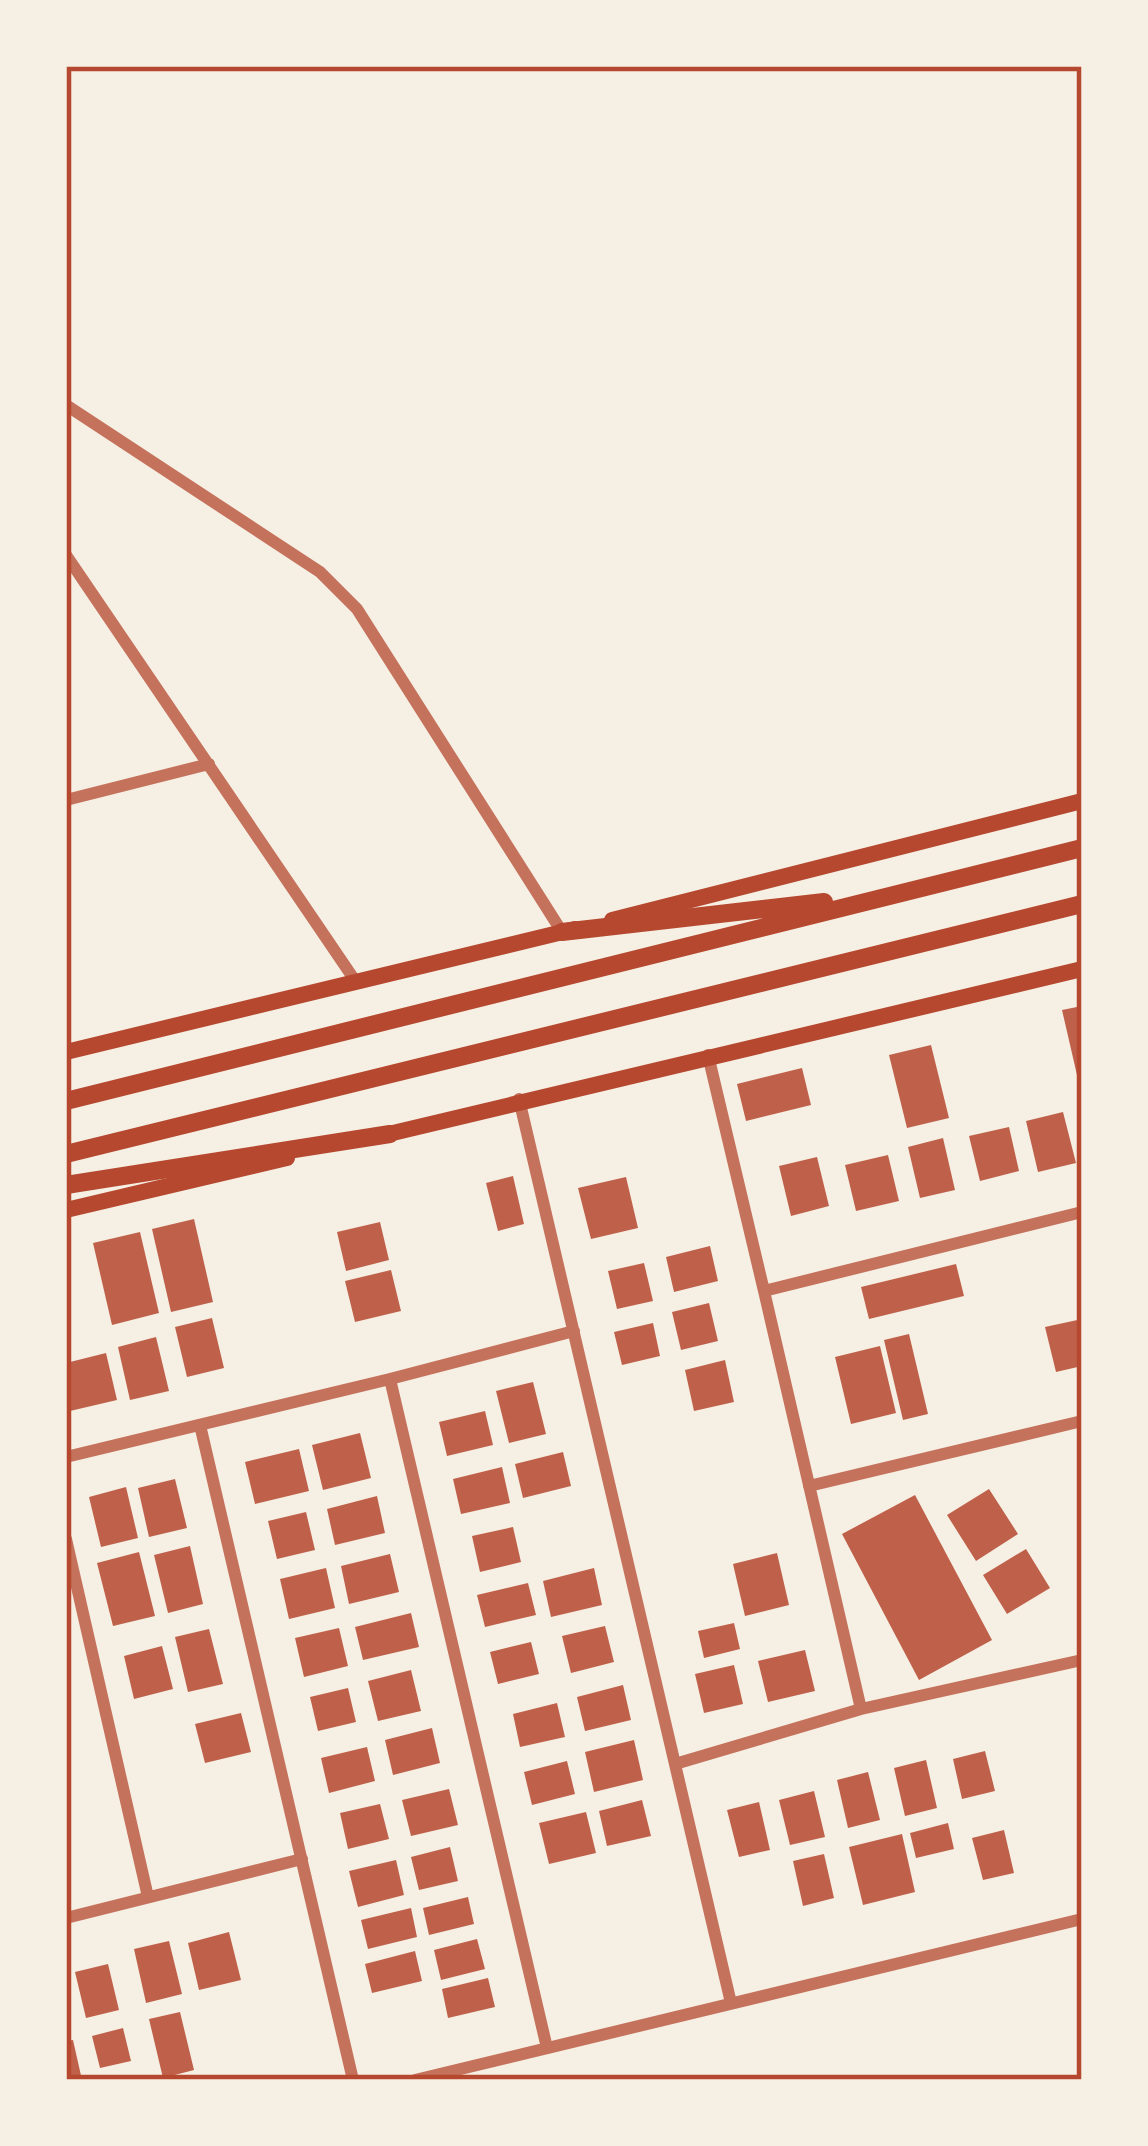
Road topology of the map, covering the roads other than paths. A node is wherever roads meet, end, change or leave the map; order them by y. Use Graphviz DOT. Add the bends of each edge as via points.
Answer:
graph roads {
  1 [pos="66,405"];
  2 [pos="66,555"];
  3 [pos="209,764"];
  4 [pos="66,800"];
  5 [pos="1082,801"];
  6 [pos="1082,848"];
  7 [pos="901,893"];
  8 [pos="1082,904"];
  9 [pos="562,932"];
  10 [pos="1082,969"];
  11 [pos="356,982"];
  12 [pos="177,1026"];
  13 [pos="66,1052"];
  14 [pos="708,1055"];
  15 [pos="66,1064"];
  16 [pos="519,1100"];
  17 [pos="66,1101"];
  18 [pos="390,1134"];
  19 [pos="66,1154"];
  20 [pos="66,1185"];
  21 [pos="66,1210"];
  22 [pos="1082,1212"];
  23 [pos="764,1291"];
  24 [pos="574,1331"];
  25 [pos="390,1379"];
  26 [pos="1082,1421"];
  27 [pos="200,1425"];
  28 [pos="66,1457"];
  29 [pos="809,1486"];
  30 [pos="66,1539"];
  31 [pos="1082,1660"];
  32 [pos="861,1709"];
  33 [pos="675,1764"];
  34 [pos="302,1859"];
  35 [pos="148,1898"];
  36 [pos="66,1918"];
  37 [pos="1082,1919"];
  38 [pos="731,2003"];
  39 [pos="547,2048"];
  40 [pos="353,2080"];
  41 [pos="415,2080"];
  1 -- 9 [label="street" via="320,572 357,609"];
  2 -- 3 [label="street"];
  3 -- 4 [label="street"];
  3 -- 11 [label="street"];
  5 -- 9 [label="main road"];
  6 -- 7 [label="main road"];
  7 -- 9 [label="main road"];
  7 -- 17 [label="main road"];
  8 -- 19 [label="main road"];
  9 -- 11 [label="main road"];
  10 -- 14 [label="main road"];
  11 -- 12 [label="main road"];
  12 -- 13 [label="main road"];
  12 -- 15 [label="main road"];
  14 -- 16 [label="main road"];
  14 -- 23 [label="street"];
  16 -- 18 [label="main road"];
  16 -- 24 [label="street"];
  18 -- 20 [label="main road"];
  18 -- 21 [label="main road"];
  22 -- 23 [label="street"];
  23 -- 29 [label="street"];
  24 -- 25 [label="street"];
  24 -- 33 [label="street"];
  25 -- 27 [label="street"];
  25 -- 39 [label="street"];
  26 -- 29 [label="street"];
  27 -- 28 [label="street"];
  27 -- 34 [label="street"];
  29 -- 32 [label="street"];
  30 -- 35 [label="street"];
  31 -- 32 [label="street"];
  32 -- 33 [label="street"];
  33 -- 38 [label="street"];
  34 -- 35 [label="street"];
  34 -- 40 [label="street"];
  35 -- 36 [label="street"];
  37 -- 38 [label="street"];
  38 -- 39 [label="street"];
  39 -- 41 [label="street"];
}
